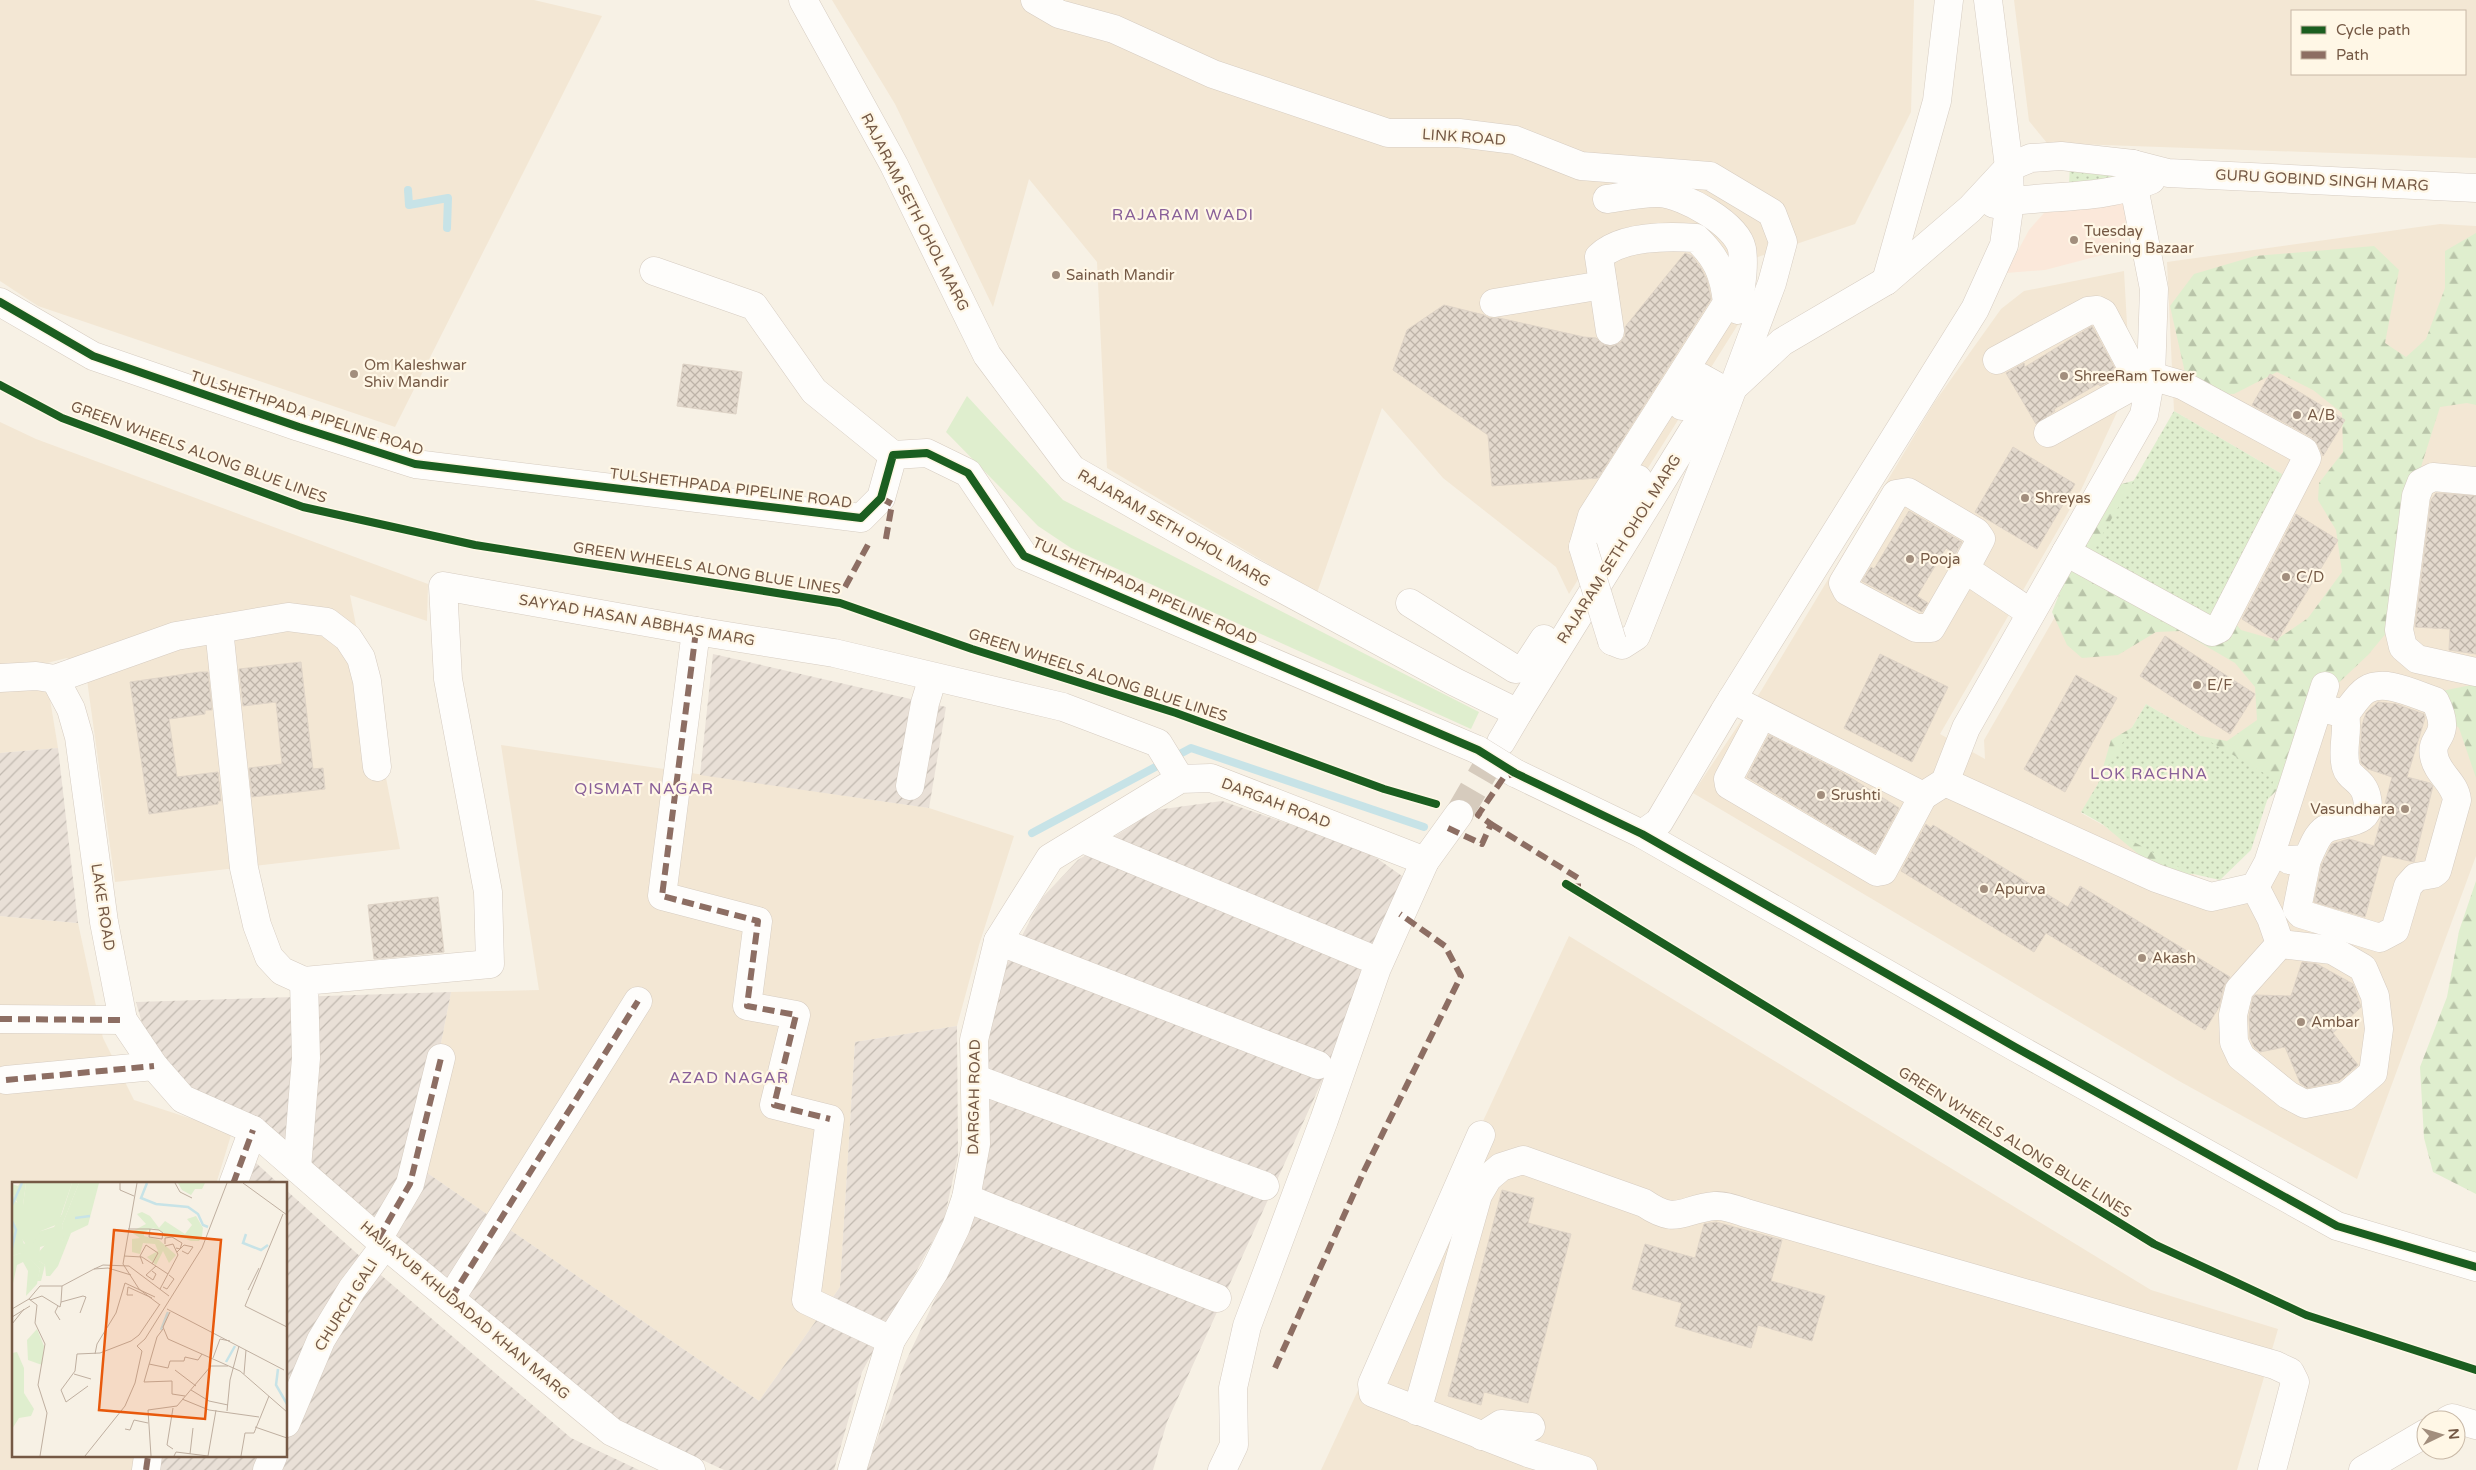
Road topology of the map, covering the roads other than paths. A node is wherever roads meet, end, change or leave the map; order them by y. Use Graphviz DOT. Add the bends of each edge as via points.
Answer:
graph roads {
  1 [pos="803,0"];
  2 [pos="1035,0"];
  3 [pos="1949,0"];
  4 [pos="1988,0"];
  5 [pos="2009,167"];
  6 [pos="2133,176"];
  7 [pos="2476,188"];
  8 [pos="1606,199"];
  9 [pos="2010,201"];
  10 [pos="1970,209"];
  11 [pos="654,271"];
  12 [pos="1886,281"];
  13 [pos="1603,285"];
  14 [pos="0,302"];
  15 [pos="1494,303"];
  16 [pos="1610,331"];
  17 [pos="1752,332"];
  18 [pos="1997,360"];
  19 [pos="2145,379"];
  20 [pos="1729,393"];
  21 [pos="2048,434"];
  22 [pos="893,455"];
  23 [pos="2476,481"];
  24 [pos="2066,552"];
  25 [pos="1965,569"];
  26 [pos="1410,603"];
  27 [pos="2031,613"];
  28 [pos="219,629"];
  29 [pos="696,632"];
  30 [pos="1497,657"];
  31 [pos="2476,672"];
  32 [pos="932,676"];
  33 [pos="0,678"];
  34 [pos="55,679"];
  35 [pos="1477,693"];
  36 [pos="1732,699"];
  37 [pos="1518,713"];
  38 [pos="2345,714"];
  39 [pos="1755,728"];
  40 [pos="1490,746"];
  41 [pos="377,767"];
  42 [pos="1176,774"];
  43 [pos="910,786"];
  44 [pos="1934,789"];
  45 [pos="1459,814"];
  46 [pos="1642,834"];
  47 [pos="1083,840"];
  48 [pos="2307,860"];
  49 [pos="1424,861"];
  50 [pos="2268,863"];
  51 [pos="2254,887"];
  52 [pos="998,941"];
  53 [pos="2280,944"];
  54 [pos="1365,956"];
  55 [pos="304,980"];
  56 [pos="638,1002"];
  57 [pos="0,1019"];
  58 [pos="123,1020"];
  59 [pos="440,1058"];
  60 [pos="1318,1065"];
  61 [pos="154,1066"];
  62 [pos="976,1079"];
  63 [pos="6,1080"];
  64 [pos="253,1130"];
  65 [pos="1481,1135"];
  66 [pos="297,1168"];
  67 [pos="234,1182"];
  68 [pos="1265,1186"];
  69 [pos="966,1198"];
  70 [pos="382,1242"];
  71 [pos="2476,1267"];
  72 [pos="451,1298"];
  73 [pos="1218,1298"];
  74 [pos="891,1340"];
  75 [pos="1417,1411"];
  76 [pos="288,1418"];
  77 [pos="1532,1426"];
  78 [pos="1482,1436"];
  79 [pos="2416,1439"];
  80 [pos="272,1458"];
  81 [pos="267,1470"];
  82 [pos="692,1470"];
  83 [pos="852,1470"];
  84 [pos="1222,1470"];
  85 [pos="1583,1470"];
  86 [pos="2272,1470"];
  87 [pos="2363,1470"];
  1 -- 35 [label="street, RAJARAM SETH OHOL MARG" via="894,165 988,355 1072,470 1256,575"];
  2 -- 17 [label="street, LINK ROAD" via="1059,14 1114,29 1213,74 1388,133 1459,133 1514,140 1580,166 1710,176 1772,213 1783,242 1772,283"];
  3 -- 12 [label="street" via="1937,100"];
  4 -- 5 [label="street"];
  5 -- 6 [label="street, GURU GOBIND SINGH MARG" via="2031,158 2061,156"];
  5 -- 9 [label="street"];
  5 -- 10 [label="street, GURU GOBIND SINGH MARG"];
  6 -- 7 [label="street, GURU GOBIND SINGH MARG" via="2168,173"];
  6 -- 9 [label="street, GURU GOBIND SINGH MARG" via="2063,198"];
  6 -- 19 [label="street" via="2154,290"];
  8 -- 17 [label="street" via="1660,193 1687,201 1731,228 1742,247 1737,320 1741,328"];
  9 -- 10 [label="street, GURU GOBIND SINGH MARG"];
  9 -- 36 [label="street" via="2004,245 1975,309"];
  10 -- 12 [label="street, GURU GOBIND SINGH MARG"];
  11 -- 22 [label="street" via="754,306 814,391"];
  12 -- 20 [label="street, RAJARAM SETH OHOL MARG" via="1782,342"];
  13 -- 15 [label="street"];
  13 -- 16 [label="street"];
  13 -- 20 [label="street, RAJARAM SETH OHOL MARG, bridge" via="1599,257 1608,248 1662,236 1696,238 1713,254 1724,283 1727,303 1592,516 1583,547 1612,641 1622,644 1636,636"];
  14 -- 22 [label="street, TULSHETHPADA PIPELINE ROAD" via="93,356 415,464 861,518 881,498"];
  17 -- 20 [label="street, LINK ROAD"];
  18 -- 19 [label="street" via="2088,311 2097,310 2103,313"];
  19 -- 21 [label="street"];
  19 -- 24 [label="street" via="2144,415"];
  19 -- 24 [label="street" via="2182,386 2304,451 2307,458 2219,629 2212,632"];
  20 -- 30 [label="street" via="1700,377 1528,664 1522,669 1515,669"];
  20 -- 37 [label="street, RAJARAM SETH OHOL MARG" via="1707,412 1692,432"];
  22 -- 40 [label="street, TULSHETHPADA PIPELINE ROAD" via="927,453 968,473 1024,556"];
  23 -- 31 [label="street" via="2433,477 2421,483 2416,496 2399,630 2403,647 2417,659"];
  24 -- 27 [label="street"];
  25 -- 25 [label="street" via="1980,545 1976,532 1908,492 1902,492 1896,494 1843,582 1847,591 1916,628 1931,628"];
  25 -- 27 [label="street"];
  26 -- 30 [label="street"];
  27 -- 44 [label="street"];
  28 -- 34 [label="street" via="176,636"];
  28 -- 41 [label="street" via="288,617 327,622 348,638 362,658"];
  28 -- 55 [label="street" via="244,868 257,925 268,956 282,971"];
  29 -- 32 [label="street, SAYYAD HASAN ABBHAS MARG" via="834,653"];
  29 -- 55 [label="street, SAYYAD HASAN ABBHAS MARG" via="443,586 448,680 488,892 490,964"];
  29 -- 74 [label="street" via="662,896 758,921 748,1006 796,1015 774,1105 830,1119 806,1300"];
  30 -- 35 [label="street"];
  32 -- 42 [label="street, SAYYAD HASAN ABBHAS MARG" via="1063,707 1158,743"];
  32 -- 43 [label="street"];
  33 -- 34 [label="street" via="36,676"];
  34 -- 58 [label="street, LAKE ROAD" via="71,709 79,737 104,922"];
  35 -- 37 [label="street, RAJARAM SETH OHOL MARG"];
  36 -- 44 [label="street"];
  36 -- 46 [label="street" via="1659,822"];
  37 -- 40 [label="street, RAJARAM SETH OHOL MARG"];
  38 -- 48 [label="street" via="2348,725 2344,755 2347,770 2364,786 2367,810 2364,817 2350,824 2326,828 2317,838"];
  38 -- 48 [label="street" via="2366,690 2376,687 2386,686 2435,701 2442,727 2433,746 2434,758 2438,769 2456,791 2457,800 2437,871 2416,877 2408,886 2395,930 2389,935 2380,938 2301,914 2297,909"];
  38 -- 50 [label="street" via="2321,696"];
  39 -- 44 [label="street" via="1728,780 1730,785 1877,872 1883,871"];
  40 -- 46 [label="street, TULSHETHPADA PIPELINE ROAD, bridge" via="1515,773"];
  42 -- 47 [label="street, DARGAH ROAD"];
  42 -- 49 [label="street, DARGAH ROAD" via="1211,778"];
  44 -- 51 [label="street" via="2156,878 2211,896"];
  45 -- 49 [label="street"];
  46 -- 71 [label="street, TULSHETHPADA PIPELINE ROAD" via="2015,1047 2338,1226"];
  47 -- 52 [label="street, DARGAH ROAD" via="1050,858"];
  47 -- 54 [label="street"];
  48 -- 50 [label="street"];
  49 -- 84 [label="street" via="1376,968 1324,1120 1247,1326 1233,1388 1234,1445"];
  50 -- 51 [label="street"];
  51 -- 53 [label="street" via="2271,918"];
  52 -- 60 [label="street"];
  52 -- 62 [label="street, DARGAH ROAD" via="974,1040"];
  53 -- 53 [label="street" via="2332,950 2363,968 2375,996 2379,1029 2373,1073 2346,1096 2304,1104 2241,1057 2234,1042 2233,1015 2239,990"];
  55 -- 66 [label="street" via="306,1058"];
  56 -- 72 [label="street"];
  57 -- 58 [label="street"];
  58 -- 61 [label="street, LAKE ROAD"];
  59 -- 70 [label="street, CHURCH GALI" via="410,1184"];
  61 -- 63 [label="street"];
  61 -- 64 [label="street, LAKE ROAD" via="183,1099"];
  62 -- 68 [label="street"];
  62 -- 69 [label="street, DARGAH ROAD" via="976,1144"];
  64 -- 66 [label="street, HAJIAYUB KHUDADAD KHAN MARG"];
  64 -- 67 [label="street"];
  65 -- 75 [label="street" via="1372,1384 1373,1393"];
  66 -- 70 [label="street, HAJIAYUB KHUDADAD KHAN MARG"];
  69 -- 73 [label="street"];
  69 -- 74 [label="street, DARGAH ROAD" via="934,1272"];
  70 -- 72 [label="street, HAJIAYUB KHUDADAD KHAN MARG"];
  70 -- 76 [label="street, CHURCH GALI" via="321,1340"];
  72 -- 82 [label="street, HAJIAYUB KHUDADAD KHAN MARG" via="612,1432"];
  74 -- 83 [label="street, DARGAH ROAD"];
  75 -- 78 [label="street"];
  75 -- 86 [label="street" via="1478,1194 1488,1178 1501,1167 1523,1160 1644,1203 1658,1212 1674,1216 1717,1206 1746,1212 2290,1372 2294,1382"];
  77 -- 78 [label="street" via="1502,1424"];
  78 -- 85 [label="street"];
  79 -- 87 [label="street"];
  80 -- 81 [label="street"];
}
